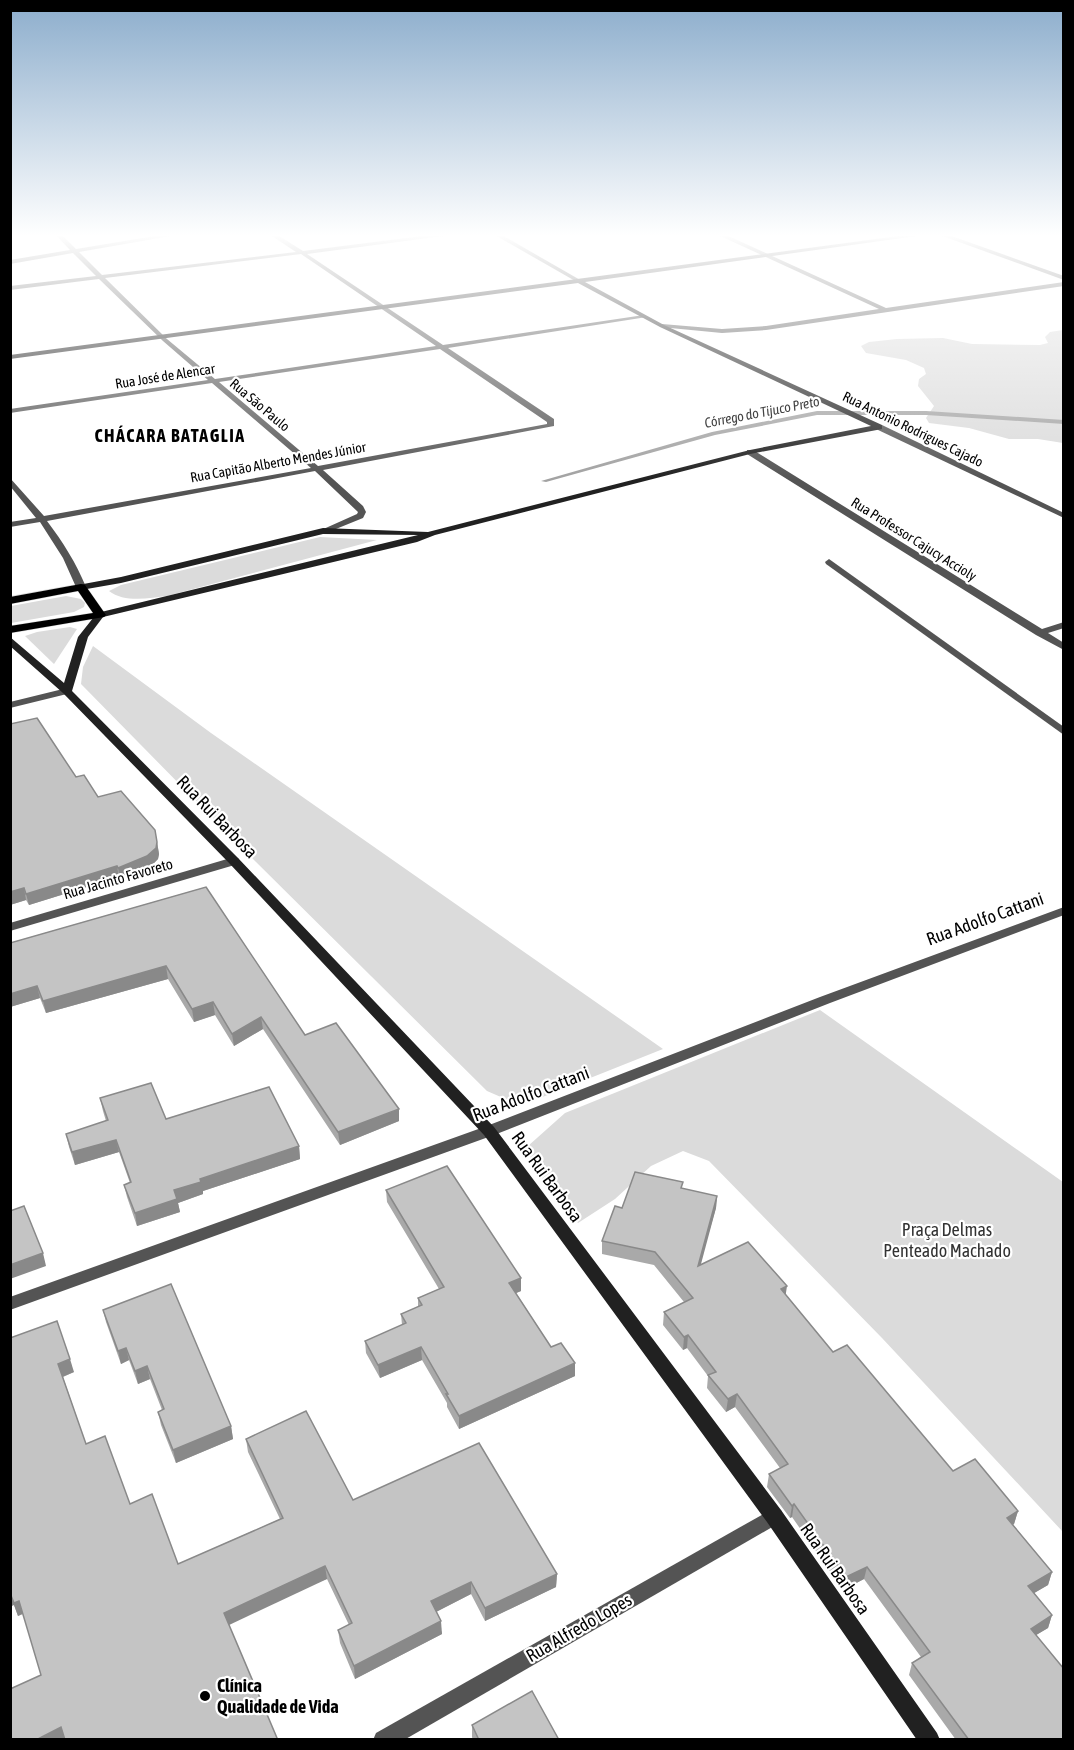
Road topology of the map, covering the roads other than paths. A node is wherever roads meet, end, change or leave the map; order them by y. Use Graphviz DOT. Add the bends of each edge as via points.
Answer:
graph roads {
  1 [pos="139,316"];
  2 [pos="317,316"];
  3 [pos="394,316"];
  4 [pos="851,316"];
  5 [pos="644,317"];
  6 [pos="662,326"];
  7 [pos="161,337"];
  8 [pos="440,346"];
  9 [pos="10,357"];
  10 [pos="212,381"];
  11 [pos="10,411"];
  12 [pos="876,425"];
  13 [pos="750,452"];
  14 [pos="317,469"];
  15 [pos="10,480"];
  16 [pos="1064,516"];
  17 [pos="41,518"];
  18 [pos="10,525"];
  19 [pos="323,531"];
  20 [pos="432,533"];
  21 [pos="829,562"];
  22 [pos="81,587"];
  23 [pos="10,601"];
  24 [pos="100,615"];
  25 [pos="1064,626"];
  26 [pos="10,630"];
  27 [pos="1040,633"];
  28 [pos="10,640"];
  29 [pos="1064,647"];
  30 [pos="67,691"];
  31 [pos="10,705"];
  32 [pos="1064,732"];
  33 [pos="234,861"];
  34 [pos="1064,911"];
  35 [pos="10,927"];
  36 [pos="489,1131"];
  37 [pos="10,1305"];
  38 [pos="774,1516"];
  39 [pos="383,1740"];
  40 [pos="930,1740"];
  1 -- 7 [label="street, Rua São Paulo"];
  2 -- 7 [label="street"];
  3 -- 8 [label="street"];
  4 -- 6 [label="street" via="745,330"];
  5 -- 6 [label="street, Rua Antonio Rodrigues Cajado"];
  5 -- 8 [label="street, Rua José de Alencar"];
  6 -- 12 [label="street, Rua Antonio Rodrigues Cajado"];
  7 -- 9 [label="street"];
  7 -- 10 [label="street, Rua São Paulo"];
  8 -- 10 [label="street, Rua José de Alencar"];
  8 -- 14 [label="street, Rua Capitão Alberto Mendes Júnior" via="550,421 550,426"];
  10 -- 11 [label="street, Rua José de Alencar"];
  10 -- 14 [label="street, Rua São Paulo"];
  12 -- 13 [label="street"];
  12 -- 16 [label="street, Rua Antonio Rodrigues Cajado"];
  13 -- 20 [label="street"];
  13 -- 27 [label="street, Rua Professor Cajucy Accioly"];
  14 -- 17 [label="street, Rua Capitão Alberto Mendes Júnior"];
  14 -- 19 [label="street, Rua São Paulo" via="362,512"];
  15 -- 17 [label="street"];
  17 -- 18 [label="street, Rua Capitão Alberto Mendes Júnior"];
  17 -- 22 [label="street"];
  19 -- 20 [label="street"];
  19 -- 22 [label="street"];
  20 -- 24 [label="street"];
  21 -- 32 [label="street"];
  22 -- 23 [label="main road"];
  22 -- 24 [label="main road"];
  24 -- 26 [label="main road"];
  24 -- 30 [label="street" via="84,637"];
  25 -- 27 [label="street"];
  27 -- 29 [label="street, Rua Professor Cajucy Accioly"];
  28 -- 30 [label="street, Rua Rui Barbosa"];
  30 -- 31 [label="street"];
  30 -- 33 [label="street, Rua Rui Barbosa"];
  33 -- 35 [label="street, Rua Jacinto Favoreto"];
  33 -- 36 [label="street, Rua Rui Barbosa"];
  34 -- 36 [label="street, Rua Adolfo Cattani"];
  36 -- 37 [label="street, Rua Adolfo Cattani"];
  36 -- 38 [label="street, Rua Rui Barbosa"];
  38 -- 39 [label="street, Rua Alfredo Lopes"];
  38 -- 40 [label="street, Rua Rui Barbosa"];
}
